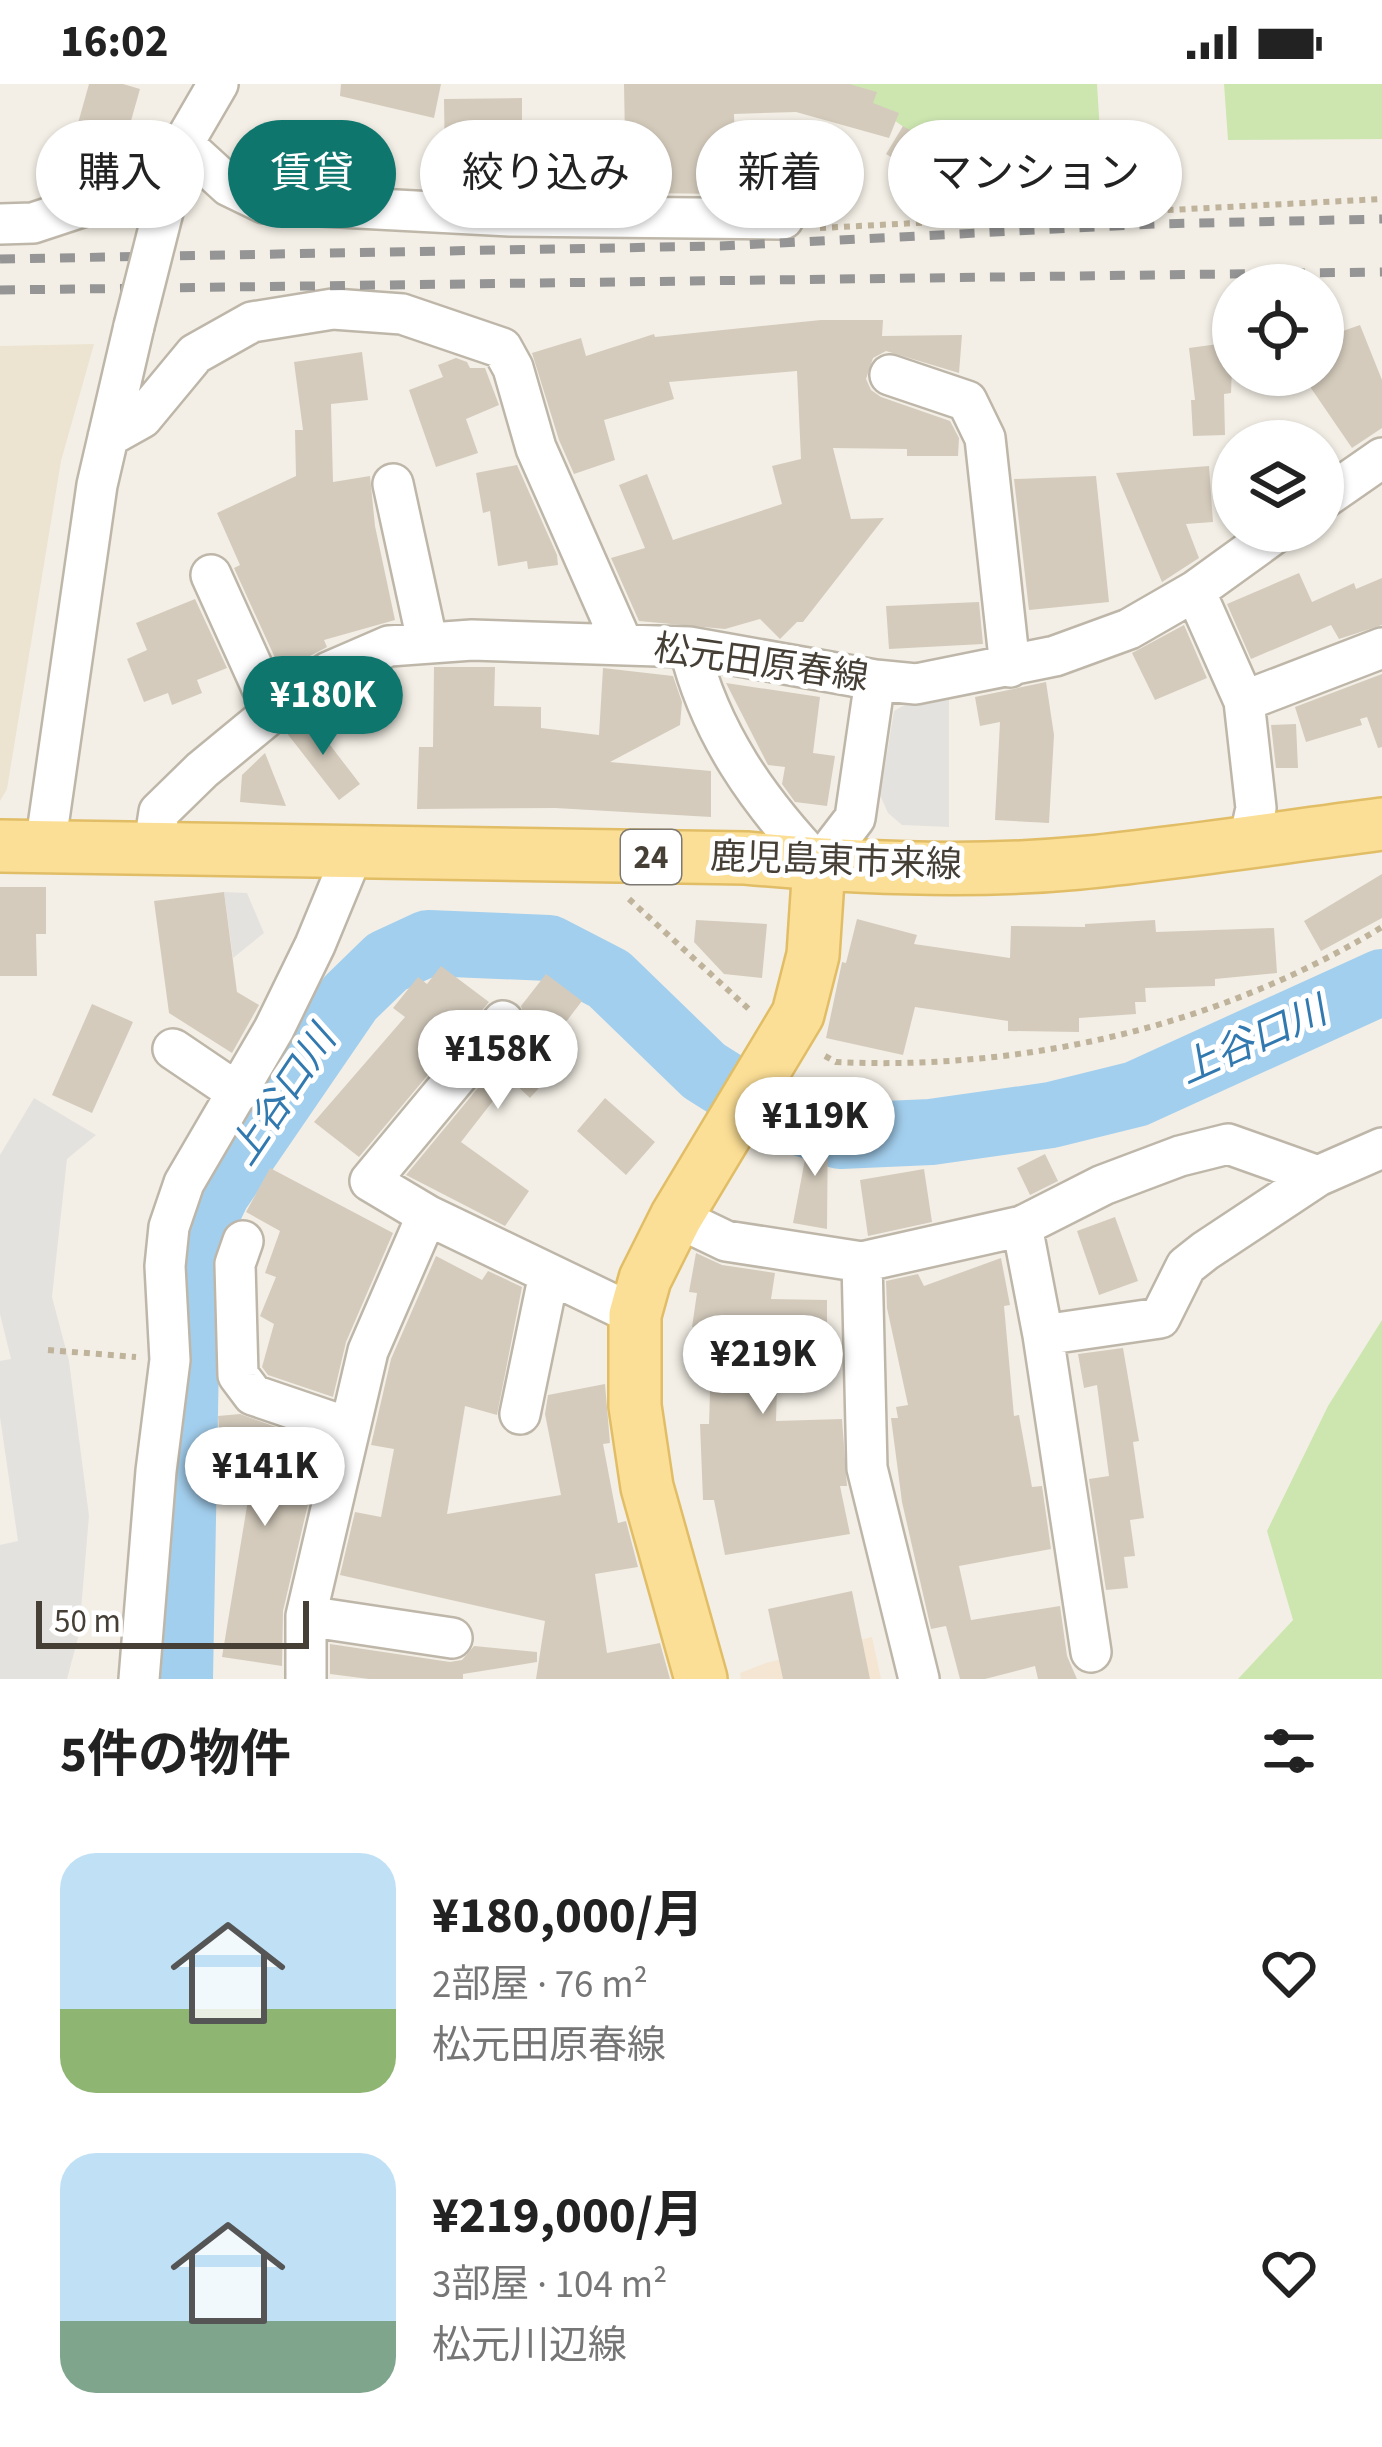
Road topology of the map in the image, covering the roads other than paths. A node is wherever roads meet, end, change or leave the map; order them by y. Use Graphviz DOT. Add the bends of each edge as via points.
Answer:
graph roads {
  1 [pos="218,84"];
  2 [pos="197,120"];
  3 [pos="204,163"];
  4 [pos="696,218"];
  5 [pos="36,223"];
  6 [pos="0,224"];
  7 [pos="159,228"];
  8 [pos="890,375"];
  9 [pos="108,437"];
  10 [pos="1382,458"];
  11 [pos="393,484"];
  12 [pos="1344,484"];
  13 [pos="1249,552"];
  14 [pos="211,575"];
  15 [pos="1195,591"];
  16 [pos="427,640"];
  17 [pos="623,645"];
  18 [pos="689,647"];
  19 [pos="1382,648"];
  20 [pos="1010,667"];
  21 [pos="875,680"];
  22 [pos="1244,701"];
  23 [pos="272,710"];
  24 [pos="1382,824"];
  25 [pos="1249,841"];
  26 [pos="22,847"];
  27 [pos="153,851"];
  28 [pos="352,853"];
  29 [pos="819,865"];
  30 [pos="503,1021"];
  31 [pos="173,1049"];
  32 [pos="238,1094"];
  33 [pos="1382,1148"];
  34 [pos="1318,1176"];
  35 [pos="427,1216"];
  36 [pos="676,1217"];
  37 [pos="1022,1226"];
  38 [pos="243,1241"];
  39 [pos="862,1262"];
  40 [pos="549,1274"];
  41 [pos="635,1315"];
  42 [pos="1043,1335"];
  43 [pos="520,1414"];
  44 [pos="350,1428"];
  45 [pos="306,1616"];
  46 [pos="452,1638"];
  47 [pos="1091,1652"];
  48 [pos="139,1679"];
  49 [pos="306,1679"];
  50 [pos="701,1679"];
  51 [pos="919,1679"];
  1 -- 2 [label="street"];
  3 -- 4 [label="street" via="264,203"];
  5 -- 6 [label="street"];
  7 -- 9 [label="street, bridge"];
  8 -- 20 [label="street" via="967,401 985,438"];
  9 -- 17 [label="street" via="142,418 195,353 252,322 333,309 402,314 502,348 536,448"];
  9 -- 26 [label="street"];
  10 -- 12 [label="street"];
  11 -- 16 [label="street"];
  13 -- 15 [label="street, 松元田原春線"];
  14 -- 23 [label="street"];
  15 -- 20 [label="street, 松元田原春線" via="1129,629"];
  15 -- 22 [label="street"];
  16 -- 17 [label="street, 松元田原春線"];
  16 -- 23 [label="street, 松元田原春線" via="363,655"];
  17 -- 18 [label="street, 松元田原春線"];
  18 -- 21 [label="street, 松元田原春線"];
  18 -- 29 [label="street" via="721,736"];
  19 -- 22 [label="street"];
  20 -- 21 [label="street, 松元田原春線" via="916,684"];
  21 -- 29 [label="street" via="855,818"];
  22 -- 25 [label="street" via="1256,808"];
  23 -- 27 [label="street, 松元田原春線" via="159,812"];
  24 -- 25 [label="main road, 鹿児島東市来線 / 24"];
  25 -- 29 [label="main road, 鹿児島東市来線 / 24" via="1076,863"];
  26 -- 27 [label="main road, 鹿児島東市来線 / 24"];
  27 -- 28 [label="main road, 鹿児島東市来線 / 24"];
  28 -- 29 [label="main road, 鹿児島東市来線 / 24"];
  28 -- 32 [label="street"];
  29 -- 36 [label="main road" via="813,955 798,1014"];
  30 -- 35 [label="street" via="370,1181"];
  31 -- 32 [label="street"];
  32 -- 48 [label="street" via="184,1184 169,1227 170,1360"];
  33 -- 34 [label="street"];
  34 -- 37 [label="street" via="1228,1144 1103,1185"];
  34 -- 42 [label="street" via="1186,1266 1160,1318"];
  35 -- 40 [label="street"];
  35 -- 44 [label="street" via="368,1351"];
  36 -- 39 [label="street" via="725,1241"];
  36 -- 41 [label="main road"];
  37 -- 39 [label="street"];
  37 -- 42 [label="street"];
  38 -- 44 [label="street" via="235,1264 243,1387"];
  39 -- 51 [label="street" via="867,1468"];
  40 -- 41 [label="street"];
  40 -- 43 [label="street"];
  41 -- 50 [label="main road" via="646,1487"];
  42 -- 47 [label="street"];
  44 -- 45 [label="street"];
  45 -- 46 [label="street"];
  45 -- 49 [label="street"];
}
